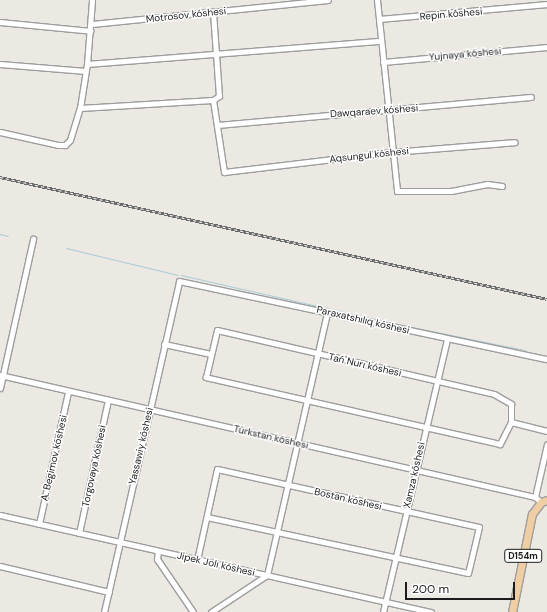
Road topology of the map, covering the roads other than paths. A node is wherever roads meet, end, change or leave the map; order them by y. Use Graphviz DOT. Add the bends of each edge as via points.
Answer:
graph roads {
  1 [pos="92,0"];
  2 [pos="328,0"];
  3 [pos="377,0"];
  4 [pos="547,4"];
  5 [pos="213,12"];
  6 [pos="379,19"];
  7 [pos="0,22"];
  8 [pos="92,24"];
  9 [pos="91,30"];
  10 [pos="381,41"];
  11 [pos="547,47"];
  12 [pos="217,55"];
  13 [pos="383,62"];
  14 [pos="0,64"];
  15 [pos="87,64"];
  16 [pos="86,71"];
  17 [pos="531,97"];
  18 [pos="212,100"];
  19 [pos="80,108"];
  20 [pos="388,108"];
  21 [pos="217,125"];
  22 [pos="0,132"];
  23 [pos="515,142"];
  24 [pos="392,152"];
  25 [pos="502,186"];
  26 [pos="33,239"];
  27 [pos="179,281"];
  28 [pos="327,312"];
  29 [pos="447,339"];
  30 [pos="164,344"];
  31 [pos="211,354"];
  32 [pos="317,354"];
  33 [pos="547,359"];
  34 [pos="1,376"];
  35 [pos="437,381"];
  36 [pos="0,388"];
  37 [pos="68,392"];
  38 [pos="108,400"];
  39 [pos="306,401"];
  40 [pos="150,408"];
  41 [pos="511,422"];
  42 [pos="426,428"];
  43 [pos="547,431"];
  44 [pos="296,443"];
  45 [pos="547,444"];
  46 [pos="415,470"];
  47 [pos="286,484"];
  48 [pos="541,500"];
  49 [pos="406,512"];
  50 [pos="0,515"];
  51 [pos="207,517"];
  52 [pos="39,524"];
  53 [pos="275,532"];
  54 [pos="79,533"];
  55 [pos="120,542"];
  56 [pos="158,551"];
  57 [pos="395,558"];
  58 [pos="197,560"];
  59 [pos="0,566"];
  60 [pos="267,575"];
  61 [pos="108,592"];
  62 [pos="385,602"];
  63 [pos="104,612"];
  64 [pos="193,612"];
  65 [pos="210,612"];
  66 [pos="383,612"];
  67 [pos="431,612"];
  68 [pos="512,612"];
  1 -- 8 [label="street"];
  2 -- 5 [label="street, Motrosov kóshesi"];
  3 -- 6 [label="street"];
  4 -- 6 [label="street, Repin kóshesi"];
  5 -- 8 [label="street, Motrosov kóshesi"];
  5 -- 12 [label="street"];
  6 -- 10 [label="street"];
  7 -- 9 [label="street"];
  8 -- 9 [label="street"];
  9 -- 15 [label="street"];
  10 -- 12 [label="street"];
  10 -- 13 [label="street"];
  11 -- 13 [label="street, Yujnaya kóshesi"];
  12 -- 15 [label="street"];
  12 -- 18 [label="street" via="218,96"];
  13 -- 20 [label="street"];
  14 -- 16 [label="street"];
  15 -- 16 [label="street"];
  16 -- 19 [label="street"];
  17 -- 20 [label="street, Dawqaraev kóshesi"];
  18 -- 19 [label="street"];
  18 -- 21 [label="street"];
  19 -- 22 [label="street" via="70,140 65,145"];
  20 -- 21 [label="street, Dawqaraev kóshesi"];
  20 -- 24 [label="street"];
  21 -- 24 [label="street, Aqsungul kóshesi" via="224,172"];
  23 -- 24 [label="street, Aqsungul kóshesi"];
  24 -- 25 [label="street" via="397,191 451,191 487,184"];
  26 -- 34 [label="street"];
  27 -- 28 [label="street, Paraxatshılıq kóshesi"];
  27 -- 30 [label="street, Yassawiy kóshesi"];
  28 -- 29 [label="street, Paraxatshılıq kóshesi"];
  28 -- 32 [label="street"];
  29 -- 33 [label="street, Paraxatshılıq kóshesi"];
  29 -- 35 [label="street, Xamza kóshesi"];
  30 -- 31 [label="street"];
  30 -- 40 [label="street, Yassawiy kóshesi"];
  31 -- 32 [label="street, Tań Nurı kóshesi" via="217,330"];
  31 -- 39 [label="street" via="206,377"];
  32 -- 35 [label="street, Tań Nurı kóshesi"];
  32 -- 39 [label="street"];
  34 -- 36 [label="street"];
  34 -- 37 [label="street, Túrkstan kóshesi"];
  35 -- 41 [label="street, Tań Nurı kóshesi" via="494,394 511,404"];
  35 -- 42 [label="street, Xamza kóshesi"];
  37 -- 38 [label="street, Túrkstan kóshesi"];
  37 -- 52 [label="street, A. Begimov kóshesi"];
  38 -- 40 [label="street, Túrkstan kóshesi"];
  38 -- 54 [label="street, Torgovaya kóshesi"];
  39 -- 42 [label="street"];
  39 -- 44 [label="street"];
  40 -- 44 [label="street, Túrkstan kóshesi"];
  40 -- 55 [label="street, Yassawiy kóshesi"];
  41 -- 42 [label="street" via="500,444"];
  41 -- 43 [label="street"];
  42 -- 46 [label="street, Xamza kóshesi"];
  44 -- 46 [label="street, Túrkstan kóshesi"];
  44 -- 47 [label="street"];
  45 -- 48 [label="street"];
  46 -- 48 [label="street, Túrkstan kóshesi"];
  46 -- 49 [label="street, Xamza kóshesi"];
  47 -- 49 [label="street, Bostan kóshesi"];
  47 -- 51 [label="street, Bostan kóshesi" via="217,469"];
  47 -- 53 [label="street"];
  48 -- 68 [label="main road, D154m" via="532,514"];
  49 -- 57 [label="street, Xamza kóshesi"];
  49 -- 57 [label="street, Bostan kóshesi" via="479,527 468,573"];
  50 -- 52 [label="street, Jipek Jolı kóshesi"];
  51 -- 53 [label="street"];
  51 -- 58 [label="street"];
  52 -- 54 [label="street, Jipek Jolı kóshesi"];
  53 -- 57 [label="street"];
  53 -- 60 [label="street"];
  54 -- 55 [label="street, Jipek Jolı kóshesi"];
  55 -- 56 [label="street, Jipek Jolı kóshesi"];
  55 -- 61 [label="street, Yassawiy kóshesi"];
  56 -- 58 [label="street, Jipek Jolı kóshesi"];
  56 -- 64 [label="street" via="157,559"];
  57 -- 62 [label="street, Xamza kóshesi"];
  58 -- 60 [label="street, Jipek Jolı kóshesi"];
  59 -- 61 [label="street"];
  60 -- 62 [label="street, Jipek Jolı kóshesi"];
  60 -- 65 [label="street"];
  61 -- 63 [label="street, Yassawiy kóshesi"];
  62 -- 66 [label="street, Xamza kóshesi"];
  62 -- 67 [label="street, Jipek Jolı kóshesi"];
}
